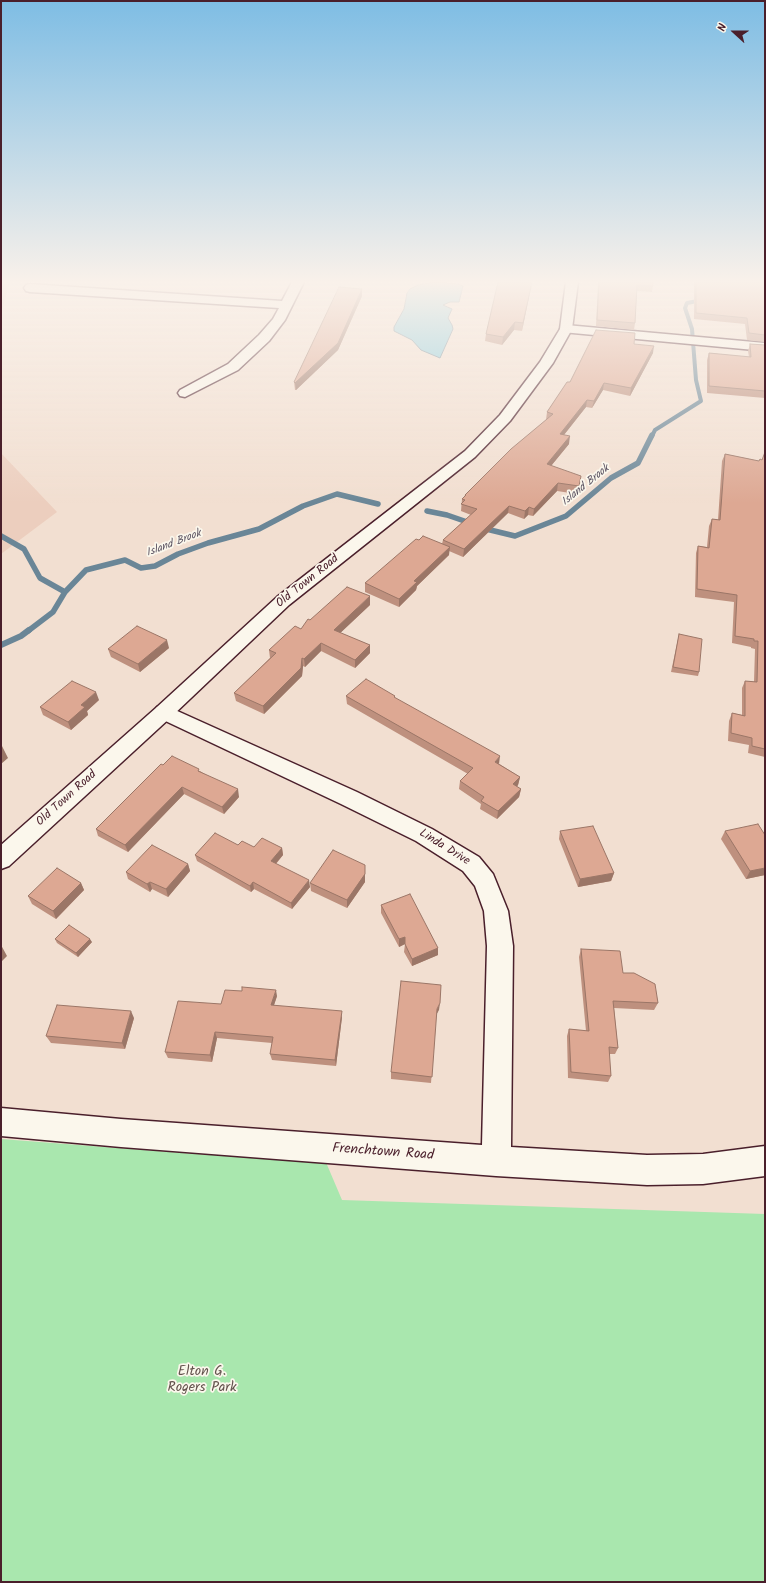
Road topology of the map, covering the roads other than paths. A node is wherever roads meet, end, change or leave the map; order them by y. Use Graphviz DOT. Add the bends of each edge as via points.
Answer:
graph roads {
  1 [pos="245,356"];
  2 [pos="551,356"];
  3 [pos="185,393"];
  4 [pos="164,712"];
  5 [pos="1,859"];
  6 [pos="1,1122"];
  7 [pos="496,1161"];
  8 [pos="765,1161"];
  1 -- 3 [label="street" via="233,367"];
  2 -- 4 [label="street, Old Town Road" via="505,418 470,454 283,601"];
  4 -- 5 [label="street, Old Town Road"];
  4 -- 7 [label="street, Linda Drive" via="424,835 471,864 485,881 496,911 500,946"];
  6 -- 7 [label="street, Frenchtown Road"];
  7 -- 8 [label="street, Frenchtown Road" via="647,1170 703,1169"];
}
